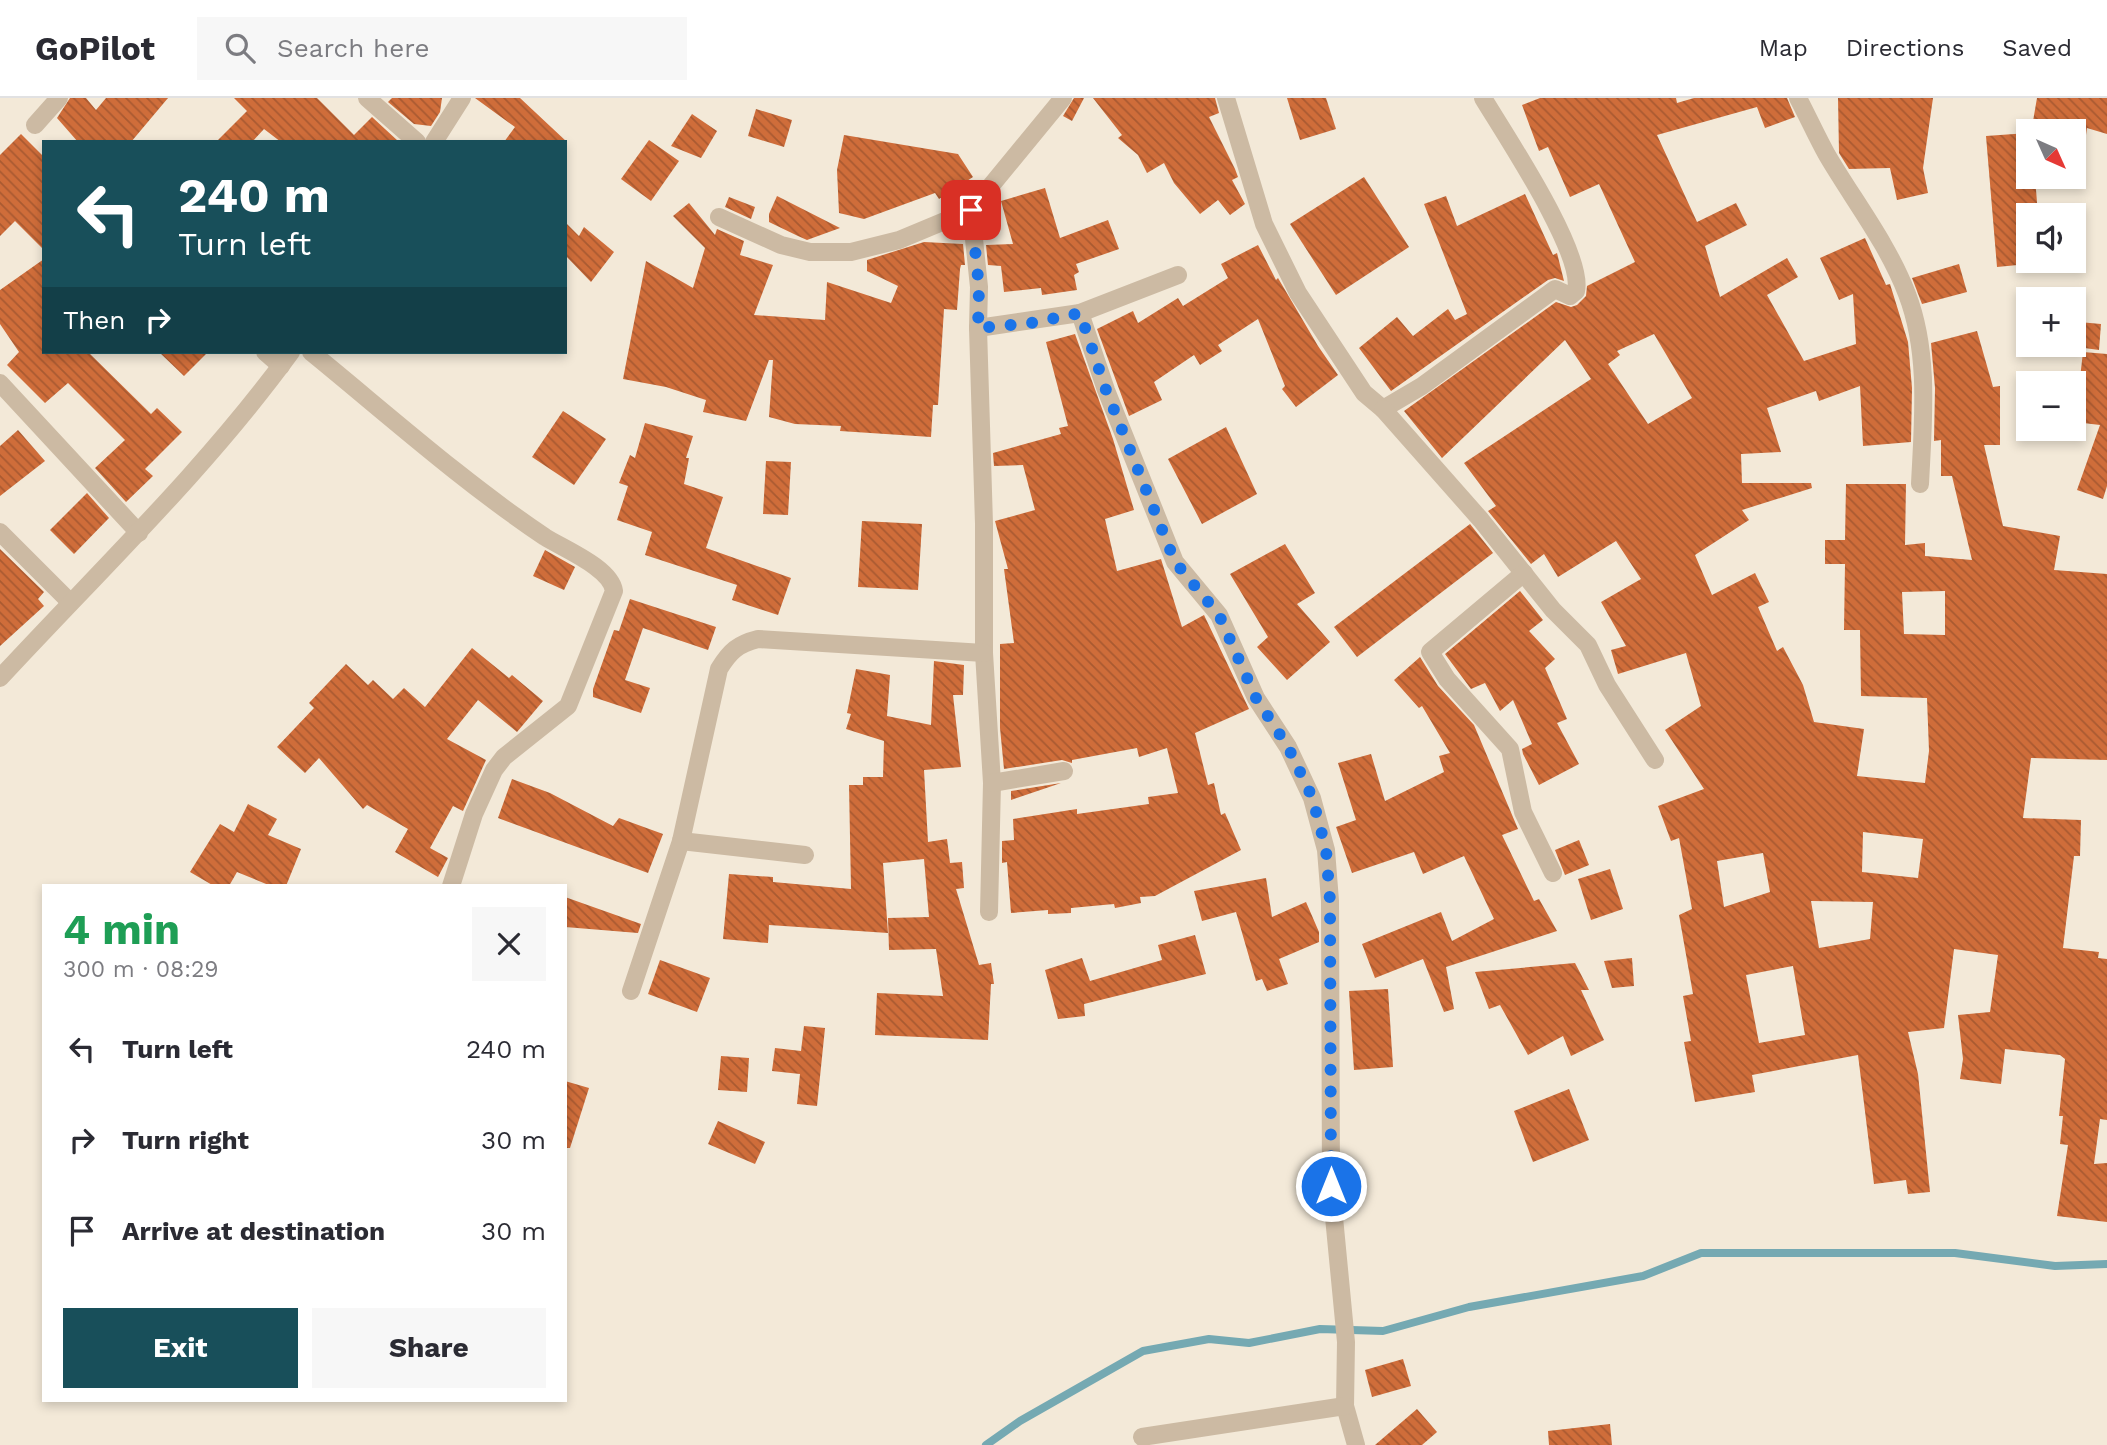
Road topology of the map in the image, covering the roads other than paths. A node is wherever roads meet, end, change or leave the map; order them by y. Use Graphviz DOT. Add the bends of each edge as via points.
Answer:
graph roads {
  1 [pos="59,98"];
  2 [pos="367,98"];
  3 [pos="462,98"];
  4 [pos="1063,98"];
  5 [pos="1226,98"];
  6 [pos="1483,98"];
  7 [pos="1798,98"];
  8 [pos="35,125"];
  9 [pos="415,140"];
  10 [pos="435,140"];
  11 [pos="971,210"];
  12 [pos="719,217"];
  13 [pos="1178,275"];
  14 [pos="1080,313"];
  15 [pos="978,328"];
  16 [pos="313,354"];
  17 [pos="286,359"];
  18 [pos="0,383"];
  19 [pos="1382,409"];
  20 [pos="1920,484"];
  21 [pos="0,532"];
  22 [pos="139,533"];
  23 [pos="1524,573"];
  24 [pos="70,602"];
  25 [pos="984,653"];
  26 [pos="0,678"];
  27 [pos="1655,760"];
  28 [pos="1064,771"];
  29 [pos="992,783"];
  30 [pos="681,841"];
  31 [pos="805,855"];
  32 [pos="1553,873"];
  33 [pos="452,884"];
  34 [pos="989,912"];
  35 [pos="631,991"];
  36 [pos="1345,1406"];
  37 [pos="1142,1437"];
  38 [pos="1356,1445"];
  1 -- 8 [label="street"];
  2 -- 9 [label="street"];
  3 -- 10 [label="street"];
  4 -- 11 [label="street"];
  5 -- 19 [label="street" via="1264,224 1292,281 1364,393"];
  6 -- 19 [label="street" via="1553,217 1577,272 1576,290 1570,296 1555,289 1422,386"];
  7 -- 20 [label="street" via="1826,154 1891,257 1908,296 1925,395"];
  11 -- 12 [label="street" via="899,240 851,252 810,252"];
  11 -- 15 [label="street"];
  13 -- 14 [label="street"];
  14 -- 15 [label="street"];
  14 -- 36 [label="street" via="1175,562 1219,615 1256,698 1288,747 1312,797 1326,849 1331,1186 1344,1334"];
  15 -- 25 [label="street"];
  16 -- 33 [label="street" via="438,455 613,583 614,591 568,706 494,770"];
  17 -- 22 [label="street"];
  18 -- 22 [label="street"];
  19 -- 23 [label="street"];
  21 -- 24 [label="street"];
  22 -- 24 [label="street"];
  23 -- 27 [label="street" via="1587,645"];
  23 -- 32 [label="street" via="1430,652 1447,679 1510,749 1523,812"];
  24 -- 26 [label="street"];
  25 -- 29 [label="street"];
  25 -- 30 [label="street" via="758,639 738,644 719,669"];
  28 -- 29 [label="street"];
  29 -- 34 [label="street"];
  30 -- 31 [label="street"];
  30 -- 35 [label="street"];
  36 -- 37 [label="street"];
  36 -- 38 [label="street"];
}
